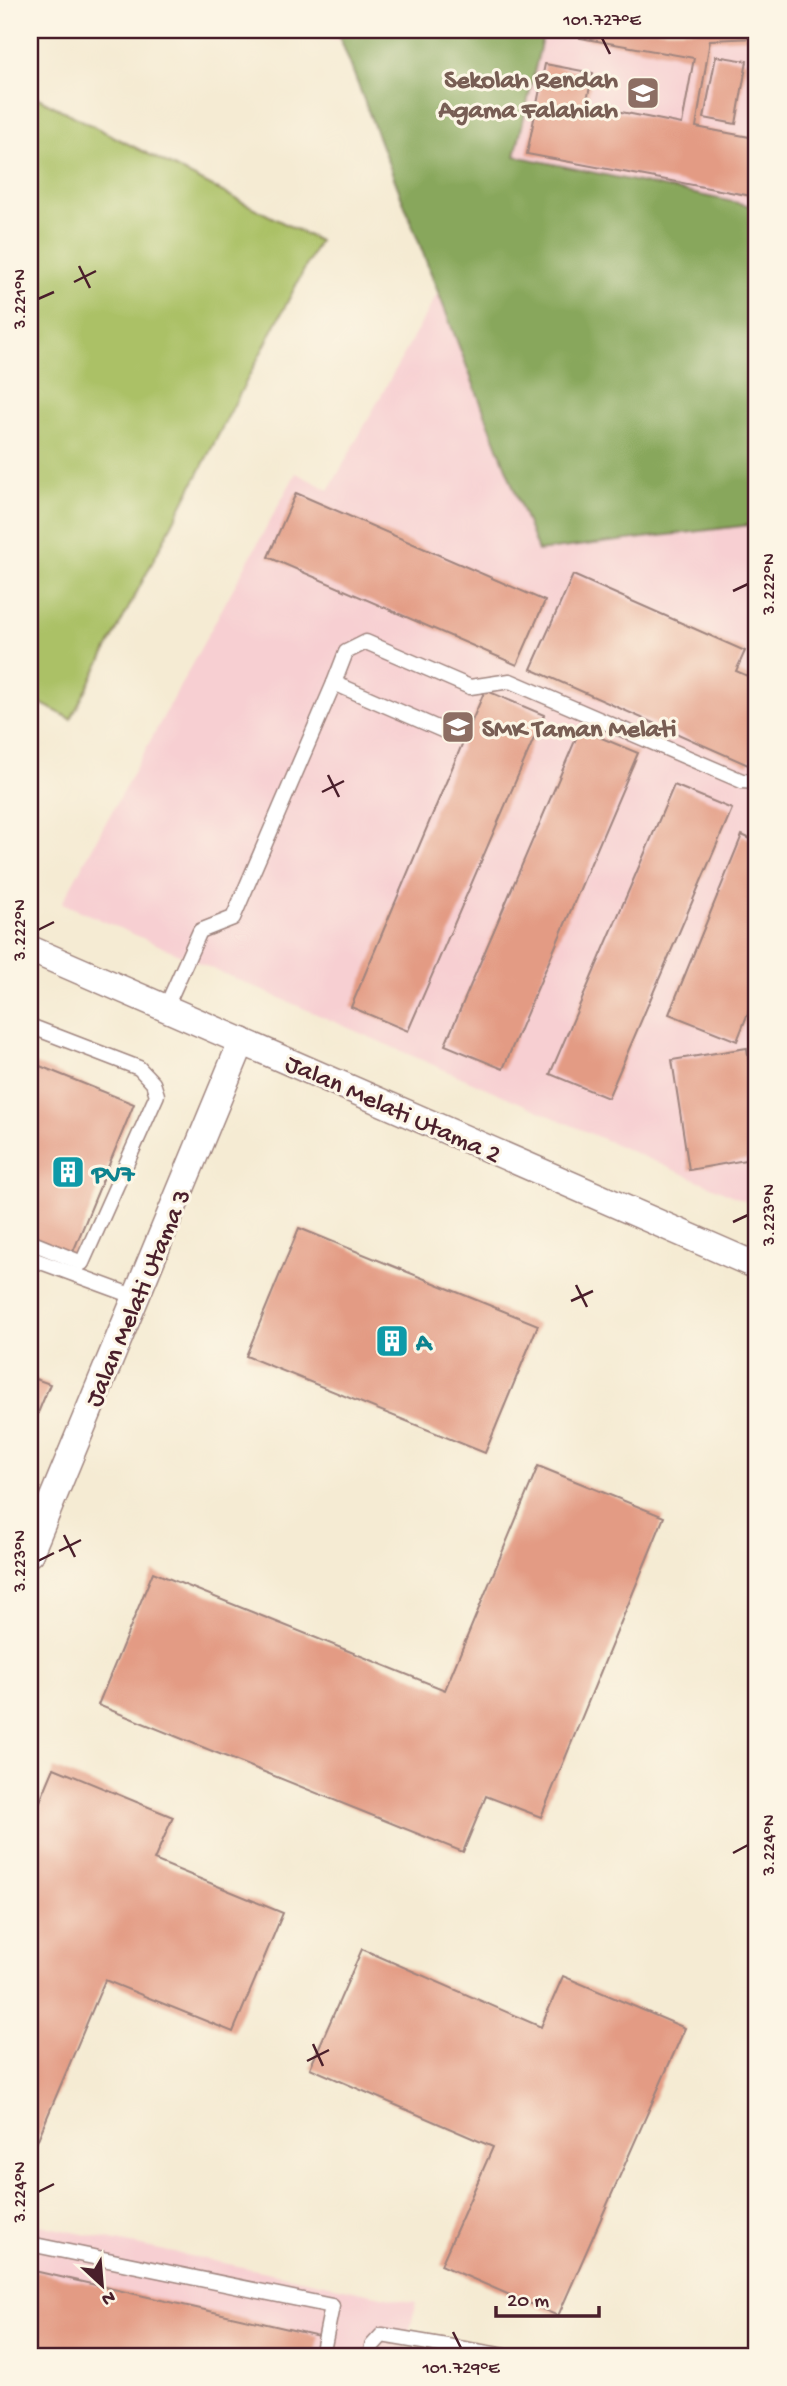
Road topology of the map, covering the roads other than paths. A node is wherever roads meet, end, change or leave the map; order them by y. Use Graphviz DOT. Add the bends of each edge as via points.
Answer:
graph roads {
  1 [pos="334,683"];
  2 [pos="442,730"];
  3 [pos="757,782"];
  4 [pos="30,949"];
  5 [pos="166,1007"];
  6 [pos="30,1026"];
  7 [pos="242,1041"];
  8 [pos="30,1242"];
  9 [pos="30,1258"];
  10 [pos="757,1266"];
  11 [pos="136,1297"];
  12 [pos="30,1553"];
  13 [pos="30,2244"];
  14 [pos="322,2356"];
  15 [pos="370,2356"];
  16 [pos="505,2356"];
  1 -- 2 [label="lane"];
  1 -- 3 [label="lane" via="346,652 366,642 470,687 510,681 742,781"];
  1 -- 5 [label="lane" via="233,918 200,931"];
  4 -- 5 [label="street, Jalan Melati Utama 2"];
  5 -- 7 [label="street, Jalan Melati Utama 2"];
  6 -- 8 [label="lane" via="139,1068 157,1095 82,1263"];
  7 -- 10 [label="street, Jalan Melati Utama 2"];
  7 -- 11 [label="street, Jalan Melati Utama 3"];
  9 -- 11 [label="lane"];
  11 -- 12 [label="street, Jalan Melati Utama 3"];
  13 -- 14 [label="lane" via="332,2306"];
  15 -- 16 [label="lane" via="382,2335"];
}
